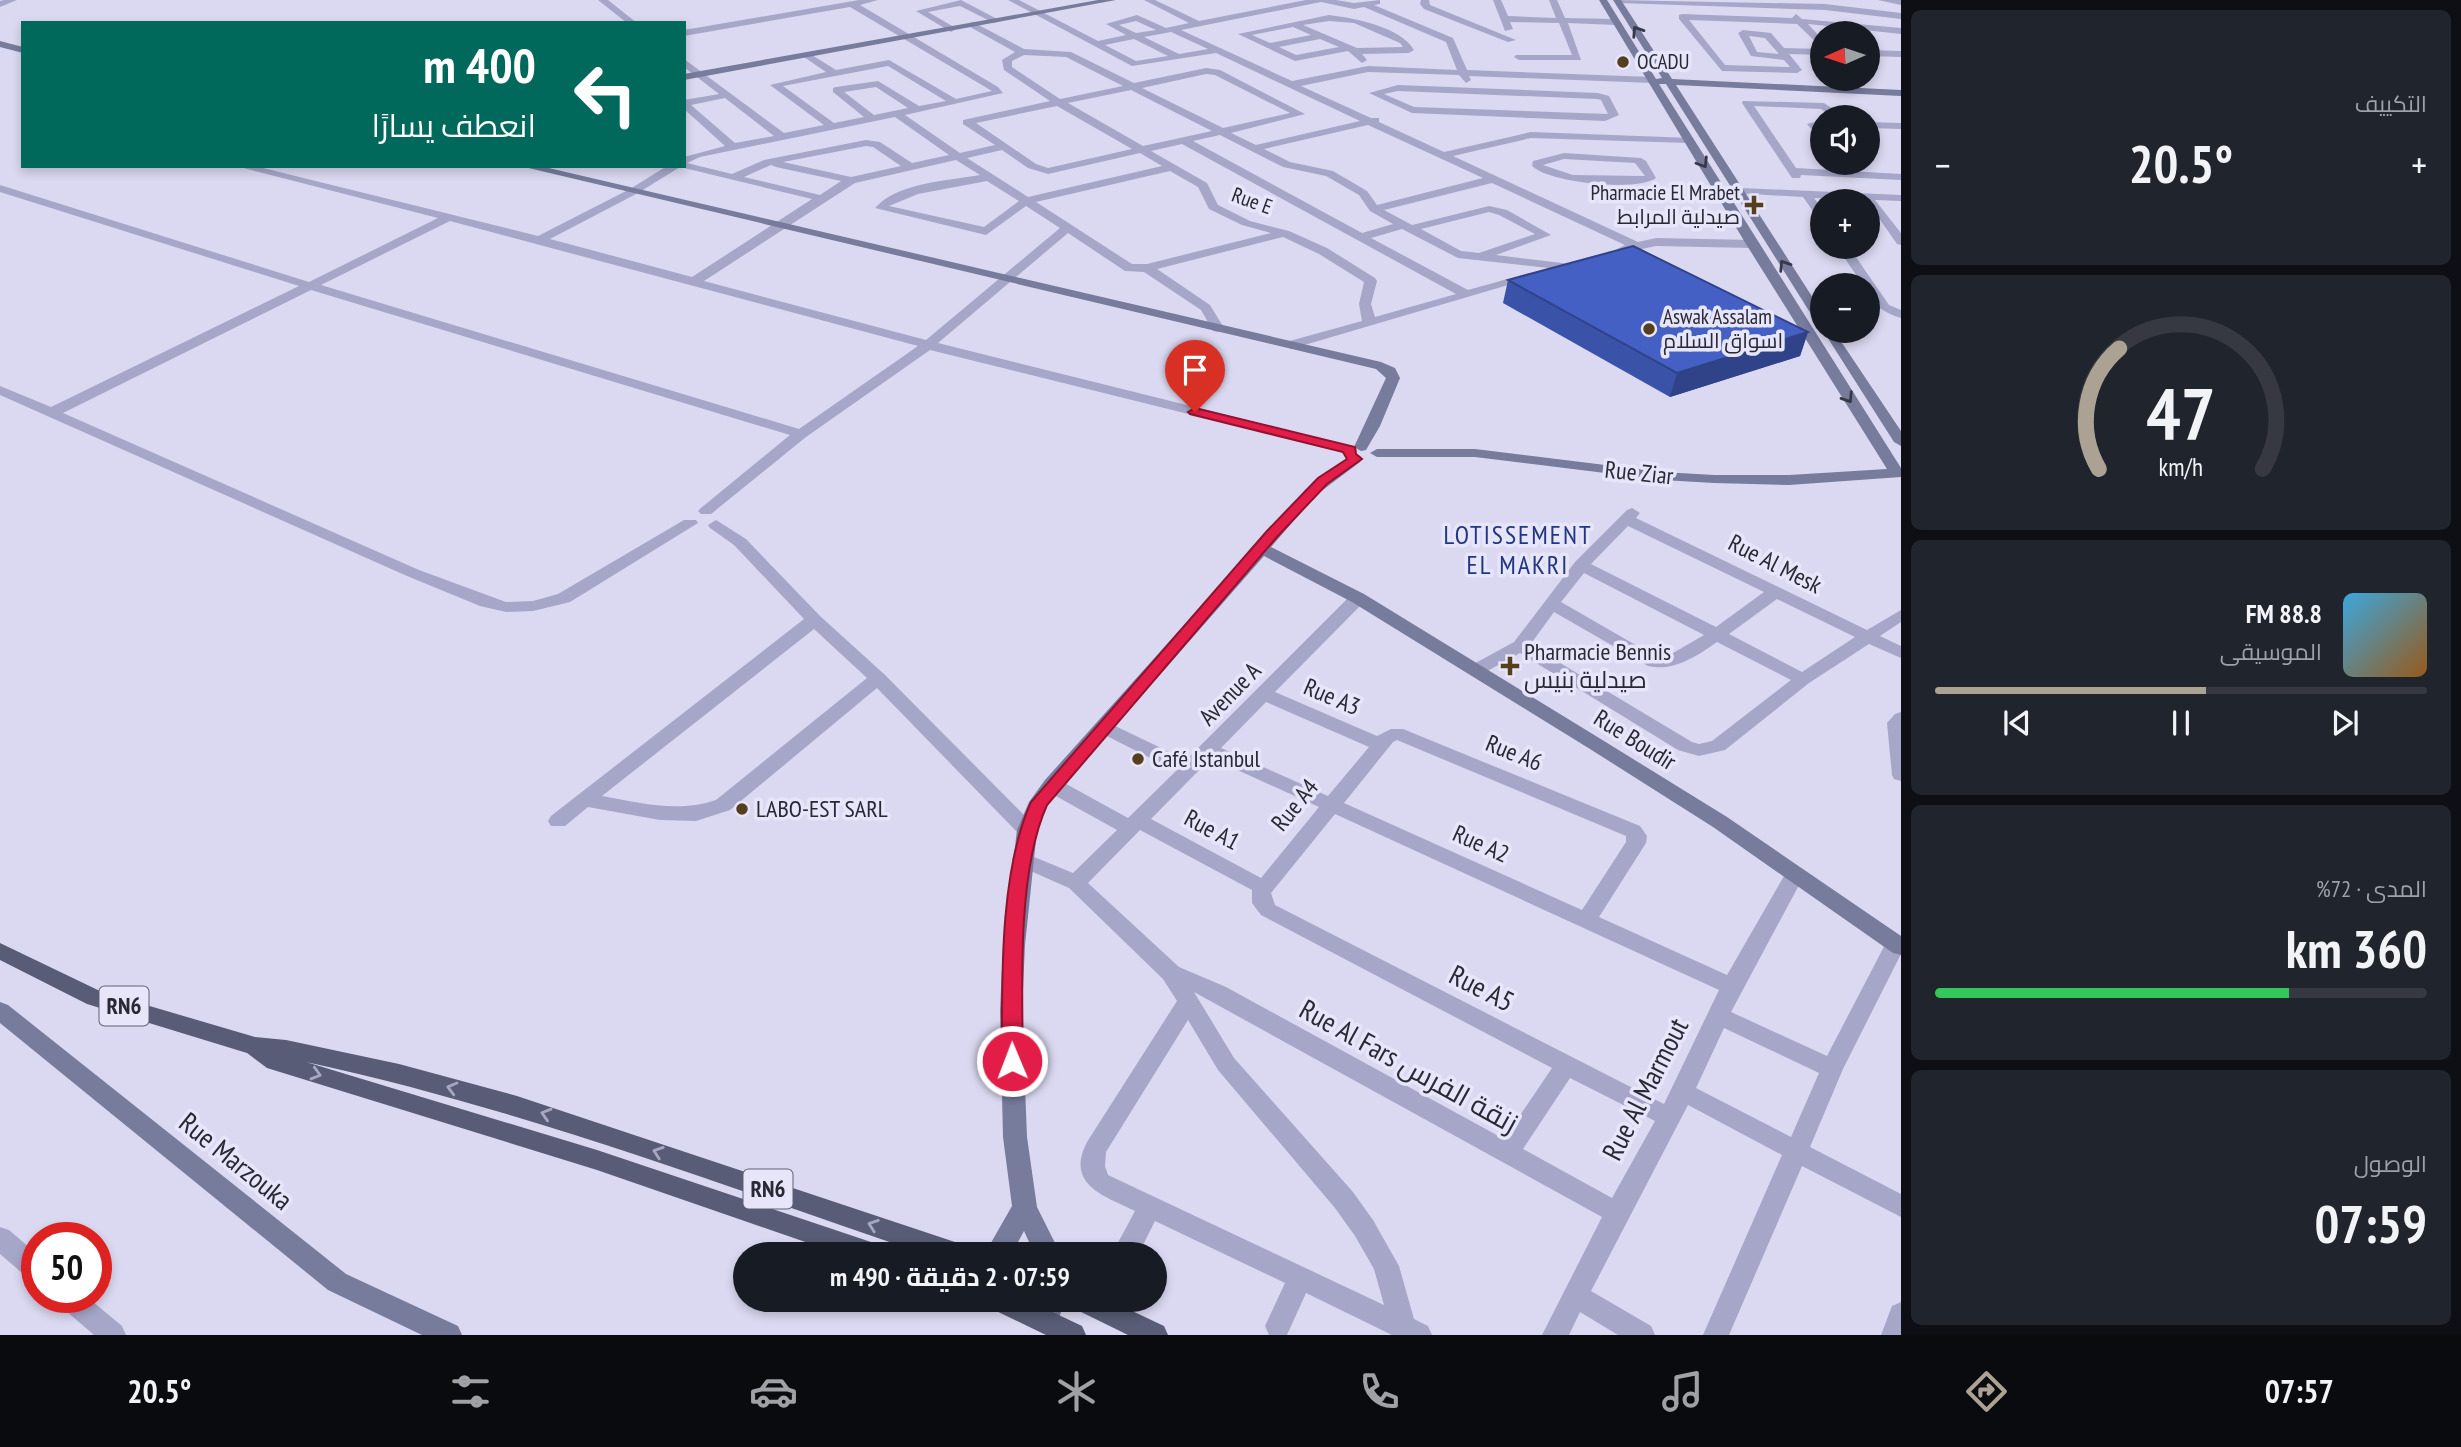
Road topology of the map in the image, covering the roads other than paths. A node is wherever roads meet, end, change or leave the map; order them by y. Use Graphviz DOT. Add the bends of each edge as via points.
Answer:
graph roads {
  1 [pos="13,0"];
  2 [pos="623,0"];
  3 [pos="874,0"];
  4 [pos="926,0"];
  5 [pos="1012,0"];
  6 [pos="1112,0"];
  7 [pos="1148,0"];
  8 [pos="1321,0"];
  9 [pos="1379,0"];
  10 [pos="1425,0"];
  11 [pos="1497,0"];
  12 [pos="1553,0"];
  13 [pos="1604,0"];
  14 [pos="1618,0"];
  15 [pos="1882,0"];
  16 [pos="1672,1"];
  17 [pos="1716,2"];
  18 [pos="1754,2"];
  19 [pos="1901,2"];
  20 [pos="606,3"];
  21 [pos="1798,3"];
  22 [pos="0,4"];
  23 [pos="852,4"];
  24 [pos="1250,5"];
  25 [pos="1784,5"];
  26 [pos="1368,6"];
  27 [pos="939,7"];
  28 [pos="1262,11"];
  29 [pos="1874,12"];
  30 [pos="1037,13"];
  31 [pos="1901,16"];
  32 [pos="1505,19"];
  33 [pos="630,21"];
  34 [pos="997,21"];
  35 [pos="1564,21"];
  36 [pos="1800,21"];
  37 [pos="1616,22"];
  38 [pos="1810,22"];
  39 [pos="1198,24"];
  40 [pos="1293,24"];
  41 [pos="974,25"];
  42 [pos="1472,25"];
  43 [pos="951,29"];
  44 [pos="1168,29"];
  45 [pos="1897,30"];
  46 [pos="1810,32"];
  47 [pos="686,33"];
  48 [pos="1434,33"];
  49 [pos="908,36"];
  50 [pos="1136,36"];
  51 [pos="1322,36"];
  52 [pos="1901,38"];
  53 [pos="1511,40"];
  54 [pos="0,44"];
  55 [pos="1096,44"];
  56 [pos="1269,46"];
  57 [pos="21,49"];
  58 [pos="1352,49"];
  59 [pos="1219,50"];
  60 [pos="1022,52"];
  61 [pos="1810,53"];
  62 [pos="1880,54"];
  63 [pos="1901,54"];
  64 [pos="807,55"];
  65 [pos="1180,58"];
  66 [pos="1519,58"];
  67 [pos="686,63"];
  68 [pos="1368,69"];
  69 [pos="1766,70"];
  70 [pos="1464,72"];
  71 [pos="832,73"];
  72 [pos="701,74"];
  73 [pos="1527,74"];
  74 [pos="686,77"];
  75 [pos="1652,80"];
  76 [pos="1669,82"];
  77 [pos="1292,84"];
  78 [pos="1133,86"];
  79 [pos="853,87"];
  80 [pos="1782,88"];
  81 [pos="1470,90"];
  82 [pos="1256,92"];
  83 [pos="1901,93"];
  84 [pos="728,95"];
  85 [pos="955,102"];
  86 [pos="1058,102"];
  87 [pos="686,104"];
  88 [pos="1793,105"];
  89 [pos="686,106"];
  90 [pos="1810,106"];
  91 [pos="918,110"];
  92 [pos="1412,110"];
  93 [pos="1477,113"];
  94 [pos="897,114"];
  95 [pos="1522,115"];
  96 [pos="873,119"];
  97 [pos="1371,121"];
  98 [pos="1880,126"];
  99 [pos="834,128"];
  100 [pos="1899,128"];
  101 [pos="1227,133"];
  102 [pos="1535,135"];
  103 [pos="782,137"];
  104 [pos="1688,140"];
  105 [pos="1184,141"];
  106 [pos="1002,146"];
  107 [pos="733,147"];
  108 [pos="1256,148"];
  109 [pos="1144,151"];
  110 [pos="1446,155"];
  111 [pos="957,156"];
  112 [pos="1564,156"];
  113 [pos="686,162"];
  114 [pos="768,162"];
  115 [pos="686,164"];
  116 [pos="909,167"];
  117 [pos="1172,167"];
  118 [pos="249,168"];
  119 [pos="534,168"];
  120 [pos="673,168"];
  121 [pos="1549,173"];
  122 [pos="734,177"];
  123 [pos="989,177"];
  124 [pos="1901,177"];
  125 [pos="1494,179"];
  126 [pos="851,180"];
  127 [pos="1508,185"];
  128 [pos="0,188"];
  129 [pos="1719,190"];
  130 [pos="634,191"];
  131 [pos="1738,191"];
  132 [pos="1806,194"];
  133 [pos="1810,194"];
  134 [pos="1880,197"];
  135 [pos="820,198"];
  136 [pos="1901,198"];
  137 [pos="1810,200"];
  138 [pos="1026,201"];
  139 [pos="1374,209"];
  140 [pos="1880,212"];
  141 [pos="448,218"];
  142 [pos="778,225"];
  143 [pos="1406,227"];
  144 [pos="1067,228"];
  145 [pos="1285,233"];
  146 [pos="1899,235"];
  147 [pos="1358,238"];
  148 [pos="539,240"];
  149 [pos="1752,244"];
  150 [pos="1634,245"];
  151 [pos="1607,255"];
  152 [pos="1477,257"];
  153 [pos="1851,259"];
  154 [pos="1147,268"];
  155 [pos="1006,279"];
  156 [pos="692,283"];
  157 [pos="310,286"];
  158 [pos="1467,295"];
  159 [pos="1810,304"];
  160 [pos="1901,314"];
  161 [pos="1798,317"];
  162 [pos="1810,320"];
  163 [pos="1369,321"];
  164 [pos="1218,328"];
  165 [pos="1836,343"];
  166 [pos="928,345"];
  167 [pos="1291,345"];
  168 [pos="1825,361"];
  169 [pos="1848,362"];
  170 [pos="0,390"];
  171 [pos="51,413"];
  172 [pos="801,434"];
  173 [pos="1901,442"];
  174 [pos="1356,452"];
  175 [pos="1899,473"];
  176 [pos="711,518"];
  177 [pos="1261,548"];
  178 [pos="1581,565"];
  179 [pos="1776,592"];
  180 [pos="1358,598"];
  181 [pos="1554,605"];
  182 [pos="1901,615"];
  183 [pos="814,620"];
  184 [pos="1716,635"];
  185 [pos="1867,636"];
  186 [pos="1520,646"];
  187 [pos="1901,653"];
  188 [pos="1476,670"];
  189 [pos="878,678"];
  190 [pos="1803,680"];
  191 [pos="1263,694"];
  192 [pos="1901,718"];
  193 [pos="1103,727"];
  194 [pos="1383,741"];
  195 [pos="1209,750"];
  196 [pos="1188,769"];
  197 [pos="1901,775"];
  198 [pos="1052,785"];
  199 [pos="585,800"];
  200 [pos="1329,804"];
  201 [pos="558,821"];
  202 [pos="1133,824"];
  203 [pos="1027,830"];
  204 [pos="1022,859"];
  205 [pos="1795,874"];
  206 [pos="1076,883"];
  207 [pos="1262,887"];
  208 [pos="1587,919"];
  209 [pos="1898,945"];
  210 [pos="0,951"];
  211 [pos="1171,973"];
  212 [pos="1732,986"];
  213 [pos="1189,1000"];
  214 [pos="0,1012"];
  215 [pos="1717,1015"];
  216 [pos="255,1046"];
  217 [pos="1567,1064"];
  218 [pos="1832,1069"];
  219 [pos="1683,1092"];
  220 [pos="1670,1118"];
  221 [pos="1796,1151"];
  222 [pos="1507,1154"];
  223 [pos="1901,1206"];
  224 [pos="1025,1207"];
  225 [pos="1150,1207"];
  226 [pos="1617,1213"];
  227 [pos="0,1238"];
  228 [pos="839,1242"];
  229 [pos="923,1242"];
  230 [pos="1005,1242"];
  231 [pos="1042,1242"];
  232 [pos="1131,1242"];
  233 [pos="21,1256"];
  234 [pos="1299,1280"];
  235 [pos="1575,1295"];
  236 [pos="1050,1312"];
  237 [pos="1107,1312"];
  238 [pos="87,1313"];
  239 [pos="1901,1314"];
  240 [pos="1278,1326"];
  241 [pos="1410,1330"];
  242 [pos="113,1335"];
  243 [pos="449,1335"];
  244 [pos="1073,1335"];
  245 [pos="1155,1335"];
  246 [pos="1555,1335"];
  247 [pos="1642,1335"];
  248 [pos="1716,1335"];
  249 [pos="1894,1335"];
  1 -- 22 [label="street"];
  2 -- 20 [label="street"];
  3 -- 23 [label="street"];
  4 -- 27 [label="street"];
  5 -- 30 [label="street"];
  6 -- 30 [label="main road"];
  7 -- 39 [label="street"];
  8 -- 26 [label="street"];
  8 -- 28 [label="street"];
  9 -- 26 [label="street"];
  10 -- 42 [label="street" via="1427,7"];
  11 -- 32 [label="street"];
  12 -- 35 [label="street"];
  13 -- 37 [label="main road"];
  14 -- 16 [label="street"];
  76 -- 14 [label="main road, one-way"];
  15 -- 19 [label="street"];
  16 -- 17 [label="street"];
  17 -- 18 [label="street"];
  18 -- 25 [label="street"];
  20 -- 33 [label="street"];
  21 -- 25 [label="street"];
  21 -- 29 [label="street"];
  23 -- 47 [label="street"];
  23 -- 49 [label="street"];
  24 -- 28 [label="street"];
  25 -- 36 [label="street"];
  26 -- 48 [label="street"];
  27 -- 34 [label="street" via="964,4"];
  27 -- 43 [label="street" via="919,11"];
  28 -- 39 [label="street"];
  28 -- 40 [label="street"];
  29 -- 31 [label="street"];
  29 -- 45 [label="street"];
  30 -- 34 [label="main road"];
  30 -- 55 [label="street"];
  32 -- 35 [label="street"];
  32 -- 53 [label="street"];
  34 -- 41 [label="main road"];
  35 -- 37 [label="street"];
  35 -- 66 [label="street" via="1578,58"];
  36 -- 38 [label="street"];
  36 -- 46 [label="street"];
  36 -- 69 [label="street" via="1682,17 1720,68"];
  37 -- 75 [label="main road"];
  39 -- 44 [label="street"];
  40 -- 51 [label="street"];
  40 -- 56 [label="street" via="1243,34"];
  40 -- 58 [label="street" via="1329,18 1354,20 1404,41 1409,50"];
  41 -- 43 [label="main road"];
  41 -- 60 [label="street"];
  42 -- 48 [label="street"];
  42 -- 53 [label="street"];
  43 -- 49 [label="main road"];
  44 -- 50 [label="street"];
  44 -- 50 [label="street" via="1139,18 1110,23"];
  44 -- 59 [label="street"];
  45 -- 52 [label="street"];
  48 -- 70 [label="street" via="1450,40"];
  49 -- 64 [label="main road"];
  49 -- 85 [label="street" via="998,91"];
  50 -- 55 [label="street"];
  50 -- 65 [label="street"];
  51 -- 56 [label="street"];
  51 -- 58 [label="street"];
  53 -- 66 [label="street"];
  54 -- 57 [label="main road"];
  55 -- 65 [label="street" via="1137,65"];
  56 -- 58 [label="street" via="1299,59"];
  58 -- 68 [label="street"];
  59 -- 65 [label="street"];
  59 -- 77 [label="street"];
  60 -- 78 [label="street" via="1068,54"];
  60 -- 86 [label="street, Rue E" via="1007,60 1007,68"];
  61 -- 69 [label="street" via="1784,54 1797,70"];
  62 -- 63 [label="street"];
  64 -- 71 [label="street"];
  64 -- 72 [label="main road"];
  66 -- 73 [label="street"];
  67 -- 72 [label="street"];
  68 -- 70 [label="street"];
  68 -- 77 [label="street"];
  69 -- 80 [label="street"];
  70 -- 73 [label="street"];
  70 -- 81 [label="street"];
  71 -- 79 [label="street"];
  71 -- 85 [label="street" via="893,64"];
  71 -- 99 [label="street" via="775,86"];
  72 -- 74 [label="main road"];
  72 -- 84 [label="street"];
  73 -- 75 [label="street"];
  75 -- 76 [label="main road"];
  75 -- 104 [label="main road"];
  76 -- 80 [label="main road"];
  76 -- 131 [label="main road"];
  77 -- 82 [label="street"];
  77 -- 97 [label="street"];
  78 -- 82 [label="street" via="1211,71"];
  78 -- 86 [label="street"];
  78 -- 101 [label="street"];
  79 -- 91 [label="street" via="878,84"];
  79 -- 96 [label="street" via="836,92"];
  80 -- 83 [label="main road"];
  80 -- 88 [label="street"];
  81 -- 92 [label="street" via="1374,93"];
  81 -- 93 [label="street"];
  81 -- 95 [label="street" via="1600,96 1614,115"];
  82 -- 101 [label="street" via="1300,114"];
  84 -- 87 [label="street"];
  84 -- 103 [label="street"];
  85 -- 91 [label="street"];
  86 -- 106 [label="street" via="967,122"];
  86 -- 109 [label="street, Rue E"];
  88 -- 90 [label="street"];
  88 -- 124 [label="street" via="1746,105 1794,174"];
  89 -- 107 [label="street"];
  91 -- 94 [label="street"];
  92 -- 93 [label="street"];
  92 -- 97 [label="street"];
  93 -- 95 [label="street"];
  94 -- 96 [label="street"];
  94 -- 111 [label="street"];
  95 -- 102 [label="street"];
  96 -- 99 [label="street"];
  97 -- 108 [label="street"];
  97 -- 110 [label="street"];
  98 -- 100 [label="street"];
  99 -- 103 [label="street"];
  101 -- 105 [label="street"];
  101 -- 108 [label="street"];
  102 -- 104 [label="street"];
  102 -- 110 [label="street"];
  102 -- 112 [label="street"];
  103 -- 107 [label="street"];
  104 -- 129 [label="main road, one-way"];
  105 -- 109 [label="street"];
  105 -- 147 [label="street"];
  106 -- 109 [label="street" via="1048,171"];
  106 -- 111 [label="street"];
  107 -- 113 [label="street"];
  108 -- 139 [label="street" via="1287,165 1332,175 1363,192"];
  109 -- 117 [label="street, Rue E"];
  110 -- 125 [label="street"];
  111 -- 116 [label="street"];
  111 -- 123 [label="street"];
  112 -- 121 [label="street" via="1537,163"];
  112 -- 121 [label="street" via="1638,160 1651,178"];
  114 -- 116 [label="street" via="869,143"];
  114 -- 122 [label="street"];
  114 -- 126 [label="street"];
  115 -- 122 [label="street"];
  116 -- 126 [label="street"];
  117 -- 138 [label="street"];
  117 -- 145 [label="street, Rue E" via="1203,185 1213,207 1239,221"];
  118 -- 141 [label="street"];
  119 -- 130 [label="main road"];
  120 -- 130 [label="street"];
  121 -- 127 [label="street"];
  122 -- 135 [label="street"];
  123 -- 138 [label="street"];
  123 -- 138 [label="street" via="906,194 881,208 983,231"];
  125 -- 127 [label="street"];
  125 -- 139 [label="street"];
  126 -- 135 [label="street"];
  127 -- 150 [label="street"];
  128 -- 157 [label="street"];
  129 -- 131 [label="street"];
  129 -- 149 [label="main road"];
  130 -- 142 [label="main road"];
  130 -- 148 [label="street"];
  131 -- 132 [label="street"];
  159 -- 131 [label="main road, one-way"];
  132 -- 133 [label="street"];
  132 -- 137 [label="street"];
  134 -- 136 [label="street"];
  135 -- 142 [label="street"];
  138 -- 144 [label="street"];
  139 -- 143 [label="street"];
  140 -- 146 [label="street"];
  141 -- 148 [label="street"];
  141 -- 157 [label="street"];
  142 -- 155 [label="main road"];
  142 -- 156 [label="street"];
  143 -- 147 [label="street"];
  143 -- 152 [label="street" via="1458,254"];
  143 -- 152 [label="street" via="1489,209 1545,235"];
  144 -- 154 [label="street" via="1128,267"];
  144 -- 155 [label="street"];
  145 -- 154 [label="street"];
  145 -- 163 [label="street, Rue E" via="1371,281 1366,304"];
  147 -- 158 [label="street"];
  148 -- 156 [label="street"];
  149 -- 150 [label="street"];
  149 -- 161 [label="main road"];
  150 -- 151 [label="street"];
  152 -- 158 [label="street" via="1568,265"];
  153 -- 160 [label="street" via="1885,308"];
  154 -- 164 [label="street" via="1206,309"];
  155 -- 164 [label="main road"];
  155 -- 166 [label="street"];
  156 -- 166 [label="street"];
  157 -- 171 [label="street"];
  157 -- 172 [label="street"];
  158 -- 163 [label="street"];
  161 -- 162 [label="main road"];
  161 -- 168 [label="main road"];
  163 -- 167 [label="street"];
  164 -- 167 [label="main road"];
  165 -- 169 [label="main road"];
  166 -- 172 [label="street"];
  166 -- 174 [label="street"];
  167 -- 174 [label="main road" via="1371,363 1392,373 1391,384"];
  168 -- 169 [label="main road"];
  168 -- 175 [label="main road, one-way"];
  169 -- 173 [label="main road"];
  170 -- 171 [label="street"];
  171 -- 176 [label="street" via="413,573 506,607 533,607 564,598 690,523 694,514"];
  172 -- 176 [label="street"];
  174 -- 175 [label="main road, Rue Ziar" via="1372,461 1377,453 1475,453 1714,480"];
  174 -- 177 [label="main road" via="1311,492"];
  176 -- 183 [label="street"];
  177 -- 180 [label="main road, Rue Boudir"];
  177 -- 193 [label="main road"];
  178 -- 179 [label="street, Rue Al Mesk" via="1630,516"];
  178 -- 181 [label="street"];
  178 -- 184 [label="street"];
  179 -- 184 [label="street"];
  179 -- 185 [label="street, Rue Al Mesk"];
  180 -- 188 [label="main road, Rue Boudir"];
  180 -- 191 [label="street, Avenue A"];
  181 -- 184 [label="street" via="1658,663 1677,658"];
  181 -- 186 [label="street"];
  182 -- 185 [label="street"];
  183 -- 189 [label="street"];
  183 -- 199 [label="street"];
  184 -- 190 [label="street"];
  185 -- 187 [label="street, Rue Al Mesk"];
  185 -- 190 [label="street"];
  186 -- 188 [label="street"];
  186 -- 190 [label="street" via="1685,746 1699,750 1718,747"];
  188 -- 205 [label="main road, Rue Boudir"];
  189 -- 199 [label="street" via="723,805 696,814 660,813"];
  189 -- 203 [label="street"];
  191 -- 194 [label="street, Rue A3"];
  191 -- 195 [label="street, Avenue A"];
  192 -- 197 [label="street" via="1896,723"];
  193 -- 196 [label="street"];
  193 -- 198 [label="main road"];
  194 -- 200 [label="street, Rue A4"];
  194 -- 208 [label="street, Rue A6" via="1396,733 1412,737 1635,834 1636,843"];
  195 -- 196 [label="street, Avenue A"];
  195 -- 200 [label="street, Rue A2"];
  196 -- 202 [label="street, Avenue A"];
  198 -- 202 [label="street, Rue A1"];
  198 -- 203 [label="main road"];
  199 -- 201 [label="street"];
  200 -- 207 [label="street, Rue A4"];
  200 -- 208 [label="street, Rue A2"];
  202 -- 206 [label="street, Avenue A"];
  202 -- 207 [label="street, Rue A1"];
  203 -- 204 [label="main road"];
  204 -- 206 [label="street"];
  204 -- 224 [label="main road" via="1011,1011 1015,1137"];
  205 -- 209 [label="main road, Rue Boudir"];
  205 -- 212 [label="street, Rue Al Marmout"];
  206 -- 211 [label="street"];
  207 -- 217 [label="street, Rue A5" via="1262,903 1268,910"];
  208 -- 212 [label="street, Rue A2"];
  209 -- 218 [label="street"];
  210 -- 216 [label="main road, RN6" via="96,998"];
  211 -- 213 [label="street"];
  211 -- 222 [label="street, Rue Al Fars زنقة الفرس" via="1217,993"];
  212 -- 215 [label="street, Rue Al Marmout"];
  213 -- 225 [label="street" via="1095,1149 1092,1161 1099,1182"];
  213 -- 241 [label="street" via="1226,1063 1364,1228 1386,1266"];
  214 -- 243 [label="main road, Rue Marzouka" via="337,1282"];
  215 -- 218 [label="street"];
  215 -- 219 [label="street, Rue Al Marmout"];
  216 -- 228 [label="main road, RN6, one-way" via="275,1062 597,1160"];
  229 -- 216 [label="main road, RN6, one-way" via="575,1123 399,1073"];
  217 -- 220 [label="street, Rue A5"];
  217 -- 222 [label="street"];
  218 -- 221 [label="street"];
  219 -- 220 [label="street, Rue Al Marmout"];
  219 -- 221 [label="street"];
  220 -- 226 [label="street, Rue Al Marmout"];
  221 -- 223 [label="street"];
  221 -- 248 [label="street"];
  222 -- 226 [label="street, Rue Al Fars زنقة الفرس"];
  224 -- 230 [label="main road"];
  224 -- 231 [label="main road"];
  225 -- 232 [label="street"];
  225 -- 234 [label="street"];
  226 -- 235 [label="street, Rue Al Marmout"];
  227 -- 233 [label="street"];
  234 -- 240 [label="street"];
  234 -- 241 [label="street"];
  235 -- 246 [label="street, Rue Al Marmout"];
  235 -- 247 [label="street"];
  236 -- 244 [label="main road"];
  237 -- 245 [label="main road"];
  238 -- 242 [label="street"];
  239 -- 249 [label="street"];
}
